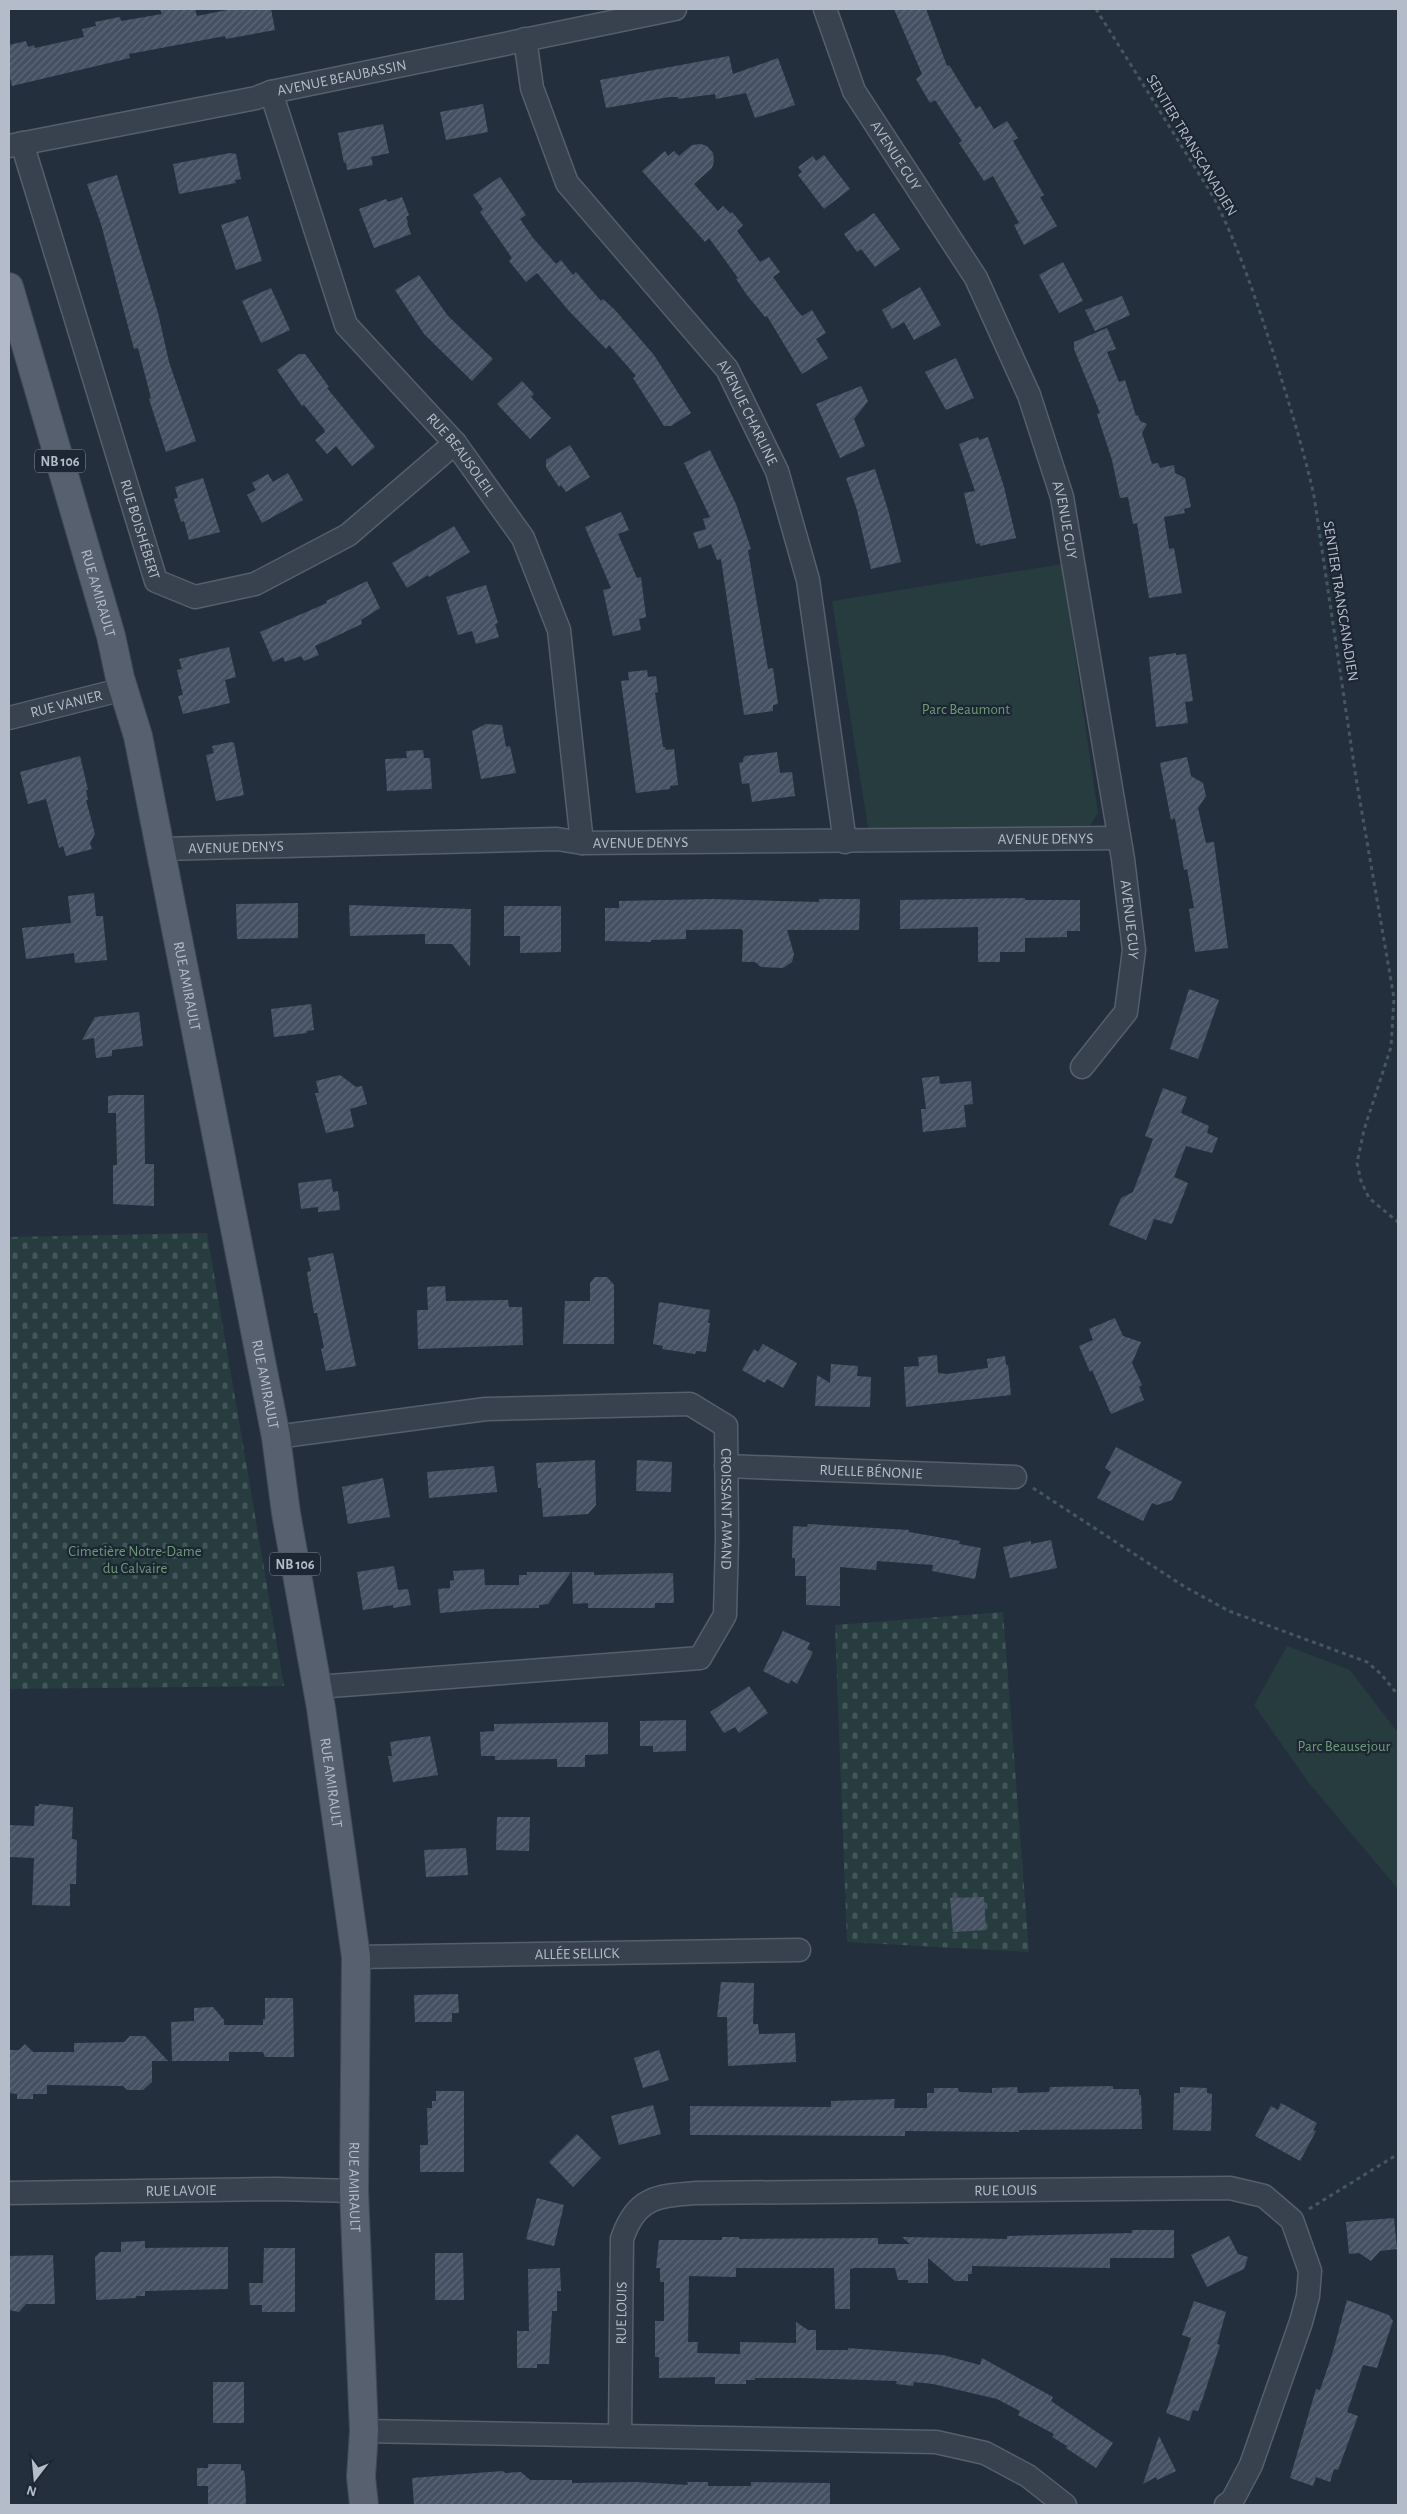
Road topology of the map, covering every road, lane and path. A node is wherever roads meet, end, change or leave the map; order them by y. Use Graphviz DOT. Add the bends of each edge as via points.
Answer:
graph roads {
  1 [pos="675,9"];
  2 [pos="825,9"];
  3 [pos="1096,9"];
  4 [pos="525,39"];
  5 [pos="271,92"];
  6 [pos="15,145"];
  7 [pos="9,287"];
  8 [pos="455,443"];
  9 [pos="124,689"];
  10 [pos="9,718"];
  11 [pos="1119,838"];
  12 [pos="845,842"];
  13 [pos="582,843"];
  14 [pos="162,848"];
  15 [pos="1082,1067"];
  16 [pos="1398,1222"];
  17 [pos="276,1437"];
  18 [pos="726,1466"];
  19 [pos="1016,1477"];
  20 [pos="317,1687"];
  21 [pos="1398,1695"];
  22 [pos="799,1950"];
  23 [pos="356,1956"];
  24 [pos="1398,2154"];
  25 [pos="354,2191"];
  26 [pos="9,2193"];
  27 [pos="1292,2220"];
  28 [pos="364,2431"];
  29 [pos="620,2435"];
  30 [pos="364,2505"];
  31 [pos="1065,2505"];
  32 [pos="1226,2505"];
  1 -- 4 [label="street, AVENUE BEAUBASSIN"];
  2 -- 11 [label="street, AVENUE GUY" via="854,91 976,278 1029,395 1062,497"];
  3 -- 16 [label="path, SENTIER TRANSCANADIEN" via="1225,219 1258,302 1305,456 1394,998 1391,1046 1357,1163 1369,1198"];
  4 -- 5 [label="street, AVENUE BEAUBASSIN"];
  4 -- 12 [label="street, AVENUE CHARLINE" via="532,88 567,183 727,369 776,471 808,580"];
  5 -- 6 [label="street, AVENUE BEAUBASSIN" via="256,98"];
  5 -- 8 [label="street, RUE BEAUSOLEIL" via="346,325"];
  6 -- 8 [label="street, RUE BOISHÉBERT" via="156,581 195,598 255,584 348,535"];
  7 -- 9 [label="main road, RUE AMIRAULT / NB 106" via="112,636"];
  8 -- 13 [label="street, RUE BEAUSOLEIL" via="523,538 558,630"];
  9 -- 10 [label="street, RUE VANIER"];
  9 -- 14 [label="main road, RUE AMIRAULT / NB 106" via="138,736"];
  11 -- 12 [label="street, AVENUE DENYS"];
  11 -- 15 [label="street, AVENUE GUY" via="1134,950 1126,1012"];
  12 -- 13 [label="street, AVENUE DENYS"];
  13 -- 14 [label="street, AVENUE DENYS" via="557,839"];
  14 -- 17 [label="main road, RUE AMIRAULT / NB 106"];
  17 -- 18 [label="street, CROISSANT AMAND" via="486,1409 690,1404 726,1426"];
  17 -- 20 [label="main road, RUE AMIRAULT / NB 106"];
  18 -- 19 [label="street, RUELLE BÉNONIE"];
  18 -- 20 [label="street, CROISSANT AMAND" via="725,1615 700,1658"];
  19 -- 21 [label="path" via="1185,1587 1229,1611 1367,1662"];
  20 -- 23 [label="main road, RUE AMIRAULT / NB 106"];
  22 -- 23 [label="street, ALLÉE SELLICK"];
  23 -- 25 [label="main road, RUE AMIRAULT / NB 106"];
  24 -- 27 [label="path"];
  25 -- 26 [label="street, RUE LAVOIE"];
  25 -- 28 [label="main road, RUE AMIRAULT / NB 106"];
  27 -- 29 [label="street, RUE LOUIS" via="1264,2196 1230,2188 659,2196 636,2211 622,2239"];
  27 -- 32 [label="street, RUE LOUIS" via="1310,2271 1308,2296 1251,2465 1232,2501"];
  28 -- 29 [label="street"];
  28 -- 30 [label="main road, RUE AMIRAULT / NB 106" via="361,2477"];
  29 -- 31 [label="street" via="936,2442 985,2453 1028,2476"];
}
